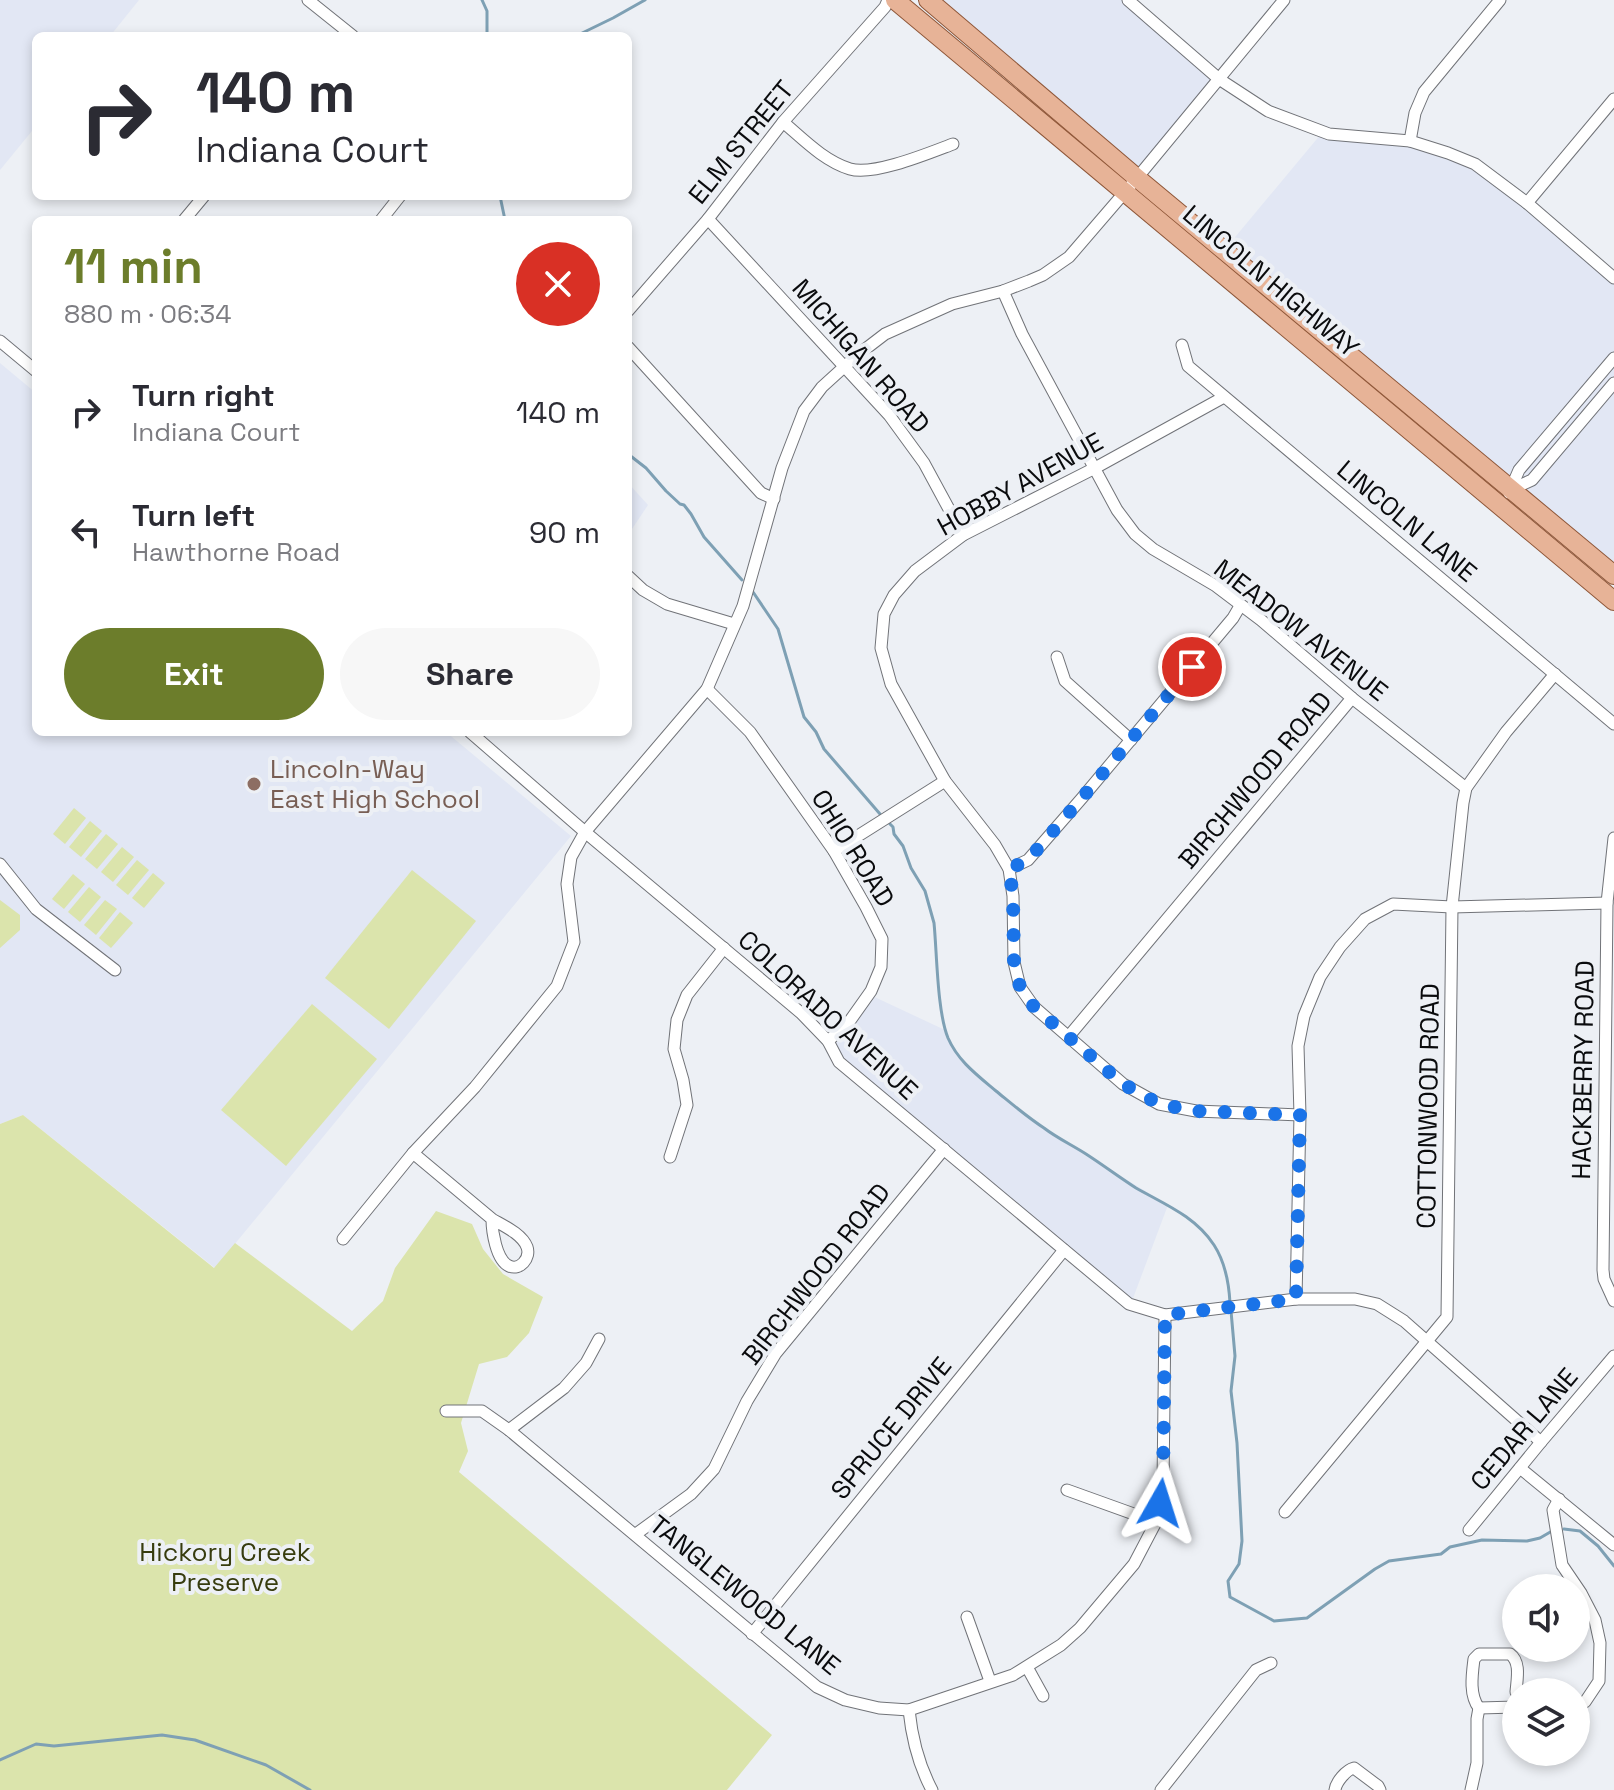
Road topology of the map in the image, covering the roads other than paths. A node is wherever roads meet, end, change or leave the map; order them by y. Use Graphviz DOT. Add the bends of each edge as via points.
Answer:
graph roads {
  1 [pos="308,0"];
  2 [pos="888,0"];
  3 [pos="895,0"];
  4 [pos="928,0"];
  5 [pos="1128,0"];
  6 [pos="1284,0"];
  7 [pos="1500,0"];
  8 [pos="339,32"];
  9 [pos="1219,79"];
  10 [pos="1614,99"];
  11 [pos="783,122"];
  12 [pos="1410,141"];
  13 [pos="953,144"];
  14 [pos="1137,178"];
  15 [pos="1124,193"];
  16 [pos="201,200"];
  17 [pos="397,200"];
  18 [pos="1527,203"];
  19 [pos="187,216"];
  20 [pos="384,216"];
  21 [pos="708,219"];
  22 [pos="1614,278"];
  23 [pos="1003,291"];
  24 [pos="632,306"];
  25 [pos="0,341"];
  26 [pos="1182,345"];
  27 [pos="632,351"];
  28 [pos="1614,358"];
  29 [pos="845,366"];
  30 [pos="32,368"];
  31 [pos="1614,383"];
  32 [pos="1224,397"];
  33 [pos="1095,468"];
  34 [pos="1512,489"];
  35 [pos="774,499"];
  36 [pos="1499,505"];
  37 [pos="963,535"];
  38 [pos="1614,575"];
  39 [pos="632,580"];
  40 [pos="1614,601"];
  41 [pos="1240,606"];
  42 [pos="734,624"];
  43 [pos="1057,657"];
  44 [pos="1555,674"];
  45 [pos="707,689"];
  46 [pos="1352,698"];
  47 [pos="1614,724"];
  48 [pos="476,736"];
  49 [pos="1131,740"];
  50 [pos="945,781"];
  51 [pos="1466,788"];
  52 [pos="585,832"];
  53 [pos="1614,838"];
  54 [pos="834,851"];
  55 [pos="0,864"];
  56 [pos="1009,869"];
  57 [pos="1607,903"];
  58 [pos="1452,907"];
  59 [pos="724,948"];
  60 [pos="115,970"];
  61 [pos="1069,1036"];
  62 [pos="828,1041"];
  63 [pos="1300,1115"];
  64 [pos="944,1149"];
  65 [pos="413,1153"];
  66 [pos="670,1157"];
  67 [pos="492,1219"];
  68 [pos="343,1239"];
  69 [pos="1064,1250"];
  70 [pos="1296,1299"];
  71 [pos="1614,1301"];
  72 [pos="1165,1315"];
  73 [pos="599,1339"];
  74 [pos="1428,1342"];
  75 [pos="1614,1356"];
  76 [pos="446,1411"];
  77 [pos="509,1430"];
  78 [pos="1541,1442"];
  79 [pos="1520,1468"];
  80 [pos="1067,1490"];
  81 [pos="1559,1499"];
  82 [pos="1285,1512"];
  83 [pos="1156,1522"];
  84 [pos="1469,1530"];
  85 [pos="636,1534"];
  86 [pos="1614,1545"];
  87 [pos="967,1617"];
  88 [pos="752,1634"];
  89 [pos="1271,1663"];
  90 [pos="1027,1667"];
  91 [pos="1516,1678"];
  92 [pos="990,1681"];
  93 [pos="1590,1694"];
  94 [pos="1043,1696"];
  95 [pos="1502,1707"];
  96 [pos="1479,1708"];
  97 [pos="909,1710"];
  98 [pos="932,1790"];
  99 [pos="1161,1790"];
  100 [pos="1335,1790"];
  101 [pos="1380,1790"];
  102 [pos="1471,1790"];
  1 -- 8 [label="street"];
  2 -- 11 [label="street, ELM STREET"];
  3 -- 15 [label="main road, LINCOLN HIGHWAY"];
  4 -- 14 [label="main road, LINCOLN HIGHWAY"];
  5 -- 9 [label="street"];
  6 -- 9 [label="street"];
  7 -- 12 [label="street" via="1424,92"];
  9 -- 12 [label="street" via="1268,111 1329,134"];
  9 -- 14 [label="street"];
  10 -- 18 [label="street"];
  11 -- 13 [label="street" via="823,155 852,170 885,167"];
  11 -- 21 [label="street, ELM STREET"];
  12 -- 18 [label="street" via="1475,164"];
  14 -- 15 [label="street"];
  14 -- 34 [label="main road, LINCOLN HIGHWAY"];
  15 -- 23 [label="street" via="1069,257 1043,275"];
  15 -- 36 [label="main road, LINCOLN HIGHWAY"];
  16 -- 19 [label="street"];
  17 -- 20 [label="street"];
  18 -- 22 [label="street"];
  21 -- 24 [label="street, ELM STREET"];
  21 -- 29 [label="street, MICHIGAN ROAD"];
  23 -- 29 [label="street" via="952,304 901,326"];
  23 -- 33 [label="street, MEADOW AVENUE"];
  25 -- 30 [label="street"];
  26 -- 32 [label="street, LINCOLN LANE" via="1188,366"];
  27 -- 35 [label="street" via="761,493"];
  28 -- 34 [label="street" via="1519,470"];
  29 -- 35 [label="street" via="804,411"];
  29 -- 37 [label="street, MICHIGAN ROAD" via="914,448"];
  31 -- 34 [label="street" via="1532,480"];
  32 -- 33 [label="street, HOBBY AVENUE"];
  32 -- 44 [label="street, LINCOLN LANE"];
  33 -- 37 [label="street, HOBBY AVENUE"];
  33 -- 41 [label="street, MEADOW AVENUE" via="1135,534"];
  34 -- 36 [label="street"];
  34 -- 38 [label="main road, LINCOLN HIGHWAY"];
  35 -- 42 [label="street"];
  36 -- 40 [label="main road, LINCOLN HIGHWAY"];
  37 -- 50 [label="street, HOBBY AVENUE" via="915,571 894,595 884,614 881,648 891,684"];
  39 -- 42 [label="street" via="667,604"];
  41 -- 46 [label="street, MEADOW AVENUE"];
  41 -- 49 [label="street"];
  42 -- 45 [label="street"];
  43 -- 49 [label="street" via="1065,681"];
  44 -- 47 [label="street, LINCOLN LANE"];
  44 -- 51 [label="street, COTTONWOOD ROAD"];
  45 -- 52 [label="street"];
  45 -- 54 [label="street, OHIO ROAD" via="750,732"];
  46 -- 51 [label="street, MEADOW AVENUE"];
  46 -- 61 [label="street, BIRCHWOOD ROAD"];
  48 -- 52 [label="street, COLORADO AVENUE"];
  49 -- 56 [label="street" via="1028,860"];
  50 -- 54 [label="street"];
  50 -- 56 [label="street"];
  51 -- 58 [label="street, COTTONWOOD ROAD"];
  52 -- 59 [label="street, COLORADO AVENUE"];
  52 -- 65 [label="street" via="571,857 567,884 574,942 557,986"];
  53 -- 57 [label="street, HACKBERRY ROAD"];
  54 -- 62 [label="street, OHIO ROAD" via="882,939 881,967 871,991"];
  55 -- 60 [label="street" via="36,909"];
  56 -- 61 [label="street" via="1020,987 1034,1007"];
  57 -- 58 [label="street"];
  57 -- 71 [label="street, HACKBERRY ROAD" via="1603,1270"];
  58 -- 63 [label="street" via="1393,904 1365,919 1340,947 1304,1016 1298,1046"];
  58 -- 74 [label="street, COTTONWOOD ROAD" via="1447,1317"];
  59 -- 62 [label="street, COLORADO AVENUE"];
  59 -- 66 [label="street" via="687,995 677,1020 674,1049 687,1105"];
  61 -- 63 [label="street" via="1123,1084 1159,1104 1196,1111"];
  62 -- 64 [label="street, COLORADO AVENUE" via="839,1062"];
  63 -- 70 [label="street"];
  64 -- 69 [label="street, COLORADO AVENUE"];
  64 -- 85 [label="street, BIRCHWOOD ROAD" via="776,1353 714,1469 691,1494"];
  65 -- 67 [label="street"];
  65 -- 68 [label="street"];
  69 -- 72 [label="street, COLORADO AVENUE" via="1129,1304"];
  69 -- 88 [label="street, SPRUCE DRIVE"];
  70 -- 72 [label="street"];
  70 -- 74 [label="street" via="1377,1304"];
  72 -- 83 [label="street, TANGLEWOOD LANE" via="1163,1484"];
  73 -- 77 [label="street" via="564,1388"];
  74 -- 78 [label="street"];
  74 -- 82 [label="street, COTTONWOOD ROAD"];
  75 -- 78 [label="street, CEDAR LANE"];
  76 -- 77 [label="street, TANGLEWOOD LANE" via="482,1411"];
  77 -- 85 [label="street, TANGLEWOOD LANE"];
  78 -- 79 [label="street, CEDAR LANE"];
  79 -- 81 [label="street"];
  79 -- 84 [label="street, CEDAR LANE"];
  80 -- 83 [label="street"];
  81 -- 86 [label="street"];
  81 -- 93 [label="street" via="1553,1510 1562,1565 1595,1620 1600,1643 1599,1681"];
  83 -- 90 [label="street, TANGLEWOOD LANE" via="1134,1564 1088,1619"];
  85 -- 88 [label="street, TANGLEWOOD LANE"];
  87 -- 92 [label="street"];
  88 -- 97 [label="street, TANGLEWOOD LANE" via="817,1687 845,1700"];
  89 -- 99 [label="street" via="1256,1670"];
  90 -- 92 [label="street, TANGLEWOOD LANE"];
  90 -- 94 [label="street"];
  91 -- 96 [label="street" via="1517,1663 1510,1654 1479,1654 1474,1659 1473,1700"];
  92 -- 97 [label="street, TANGLEWOOD LANE"];
  95 -- 96 [label="street"];
  96 -- 102 [label="street"];
  97 -- 98 [label="street" via="920,1766"];
  100 -- 101 [label="street" via="1354,1768"];
}
